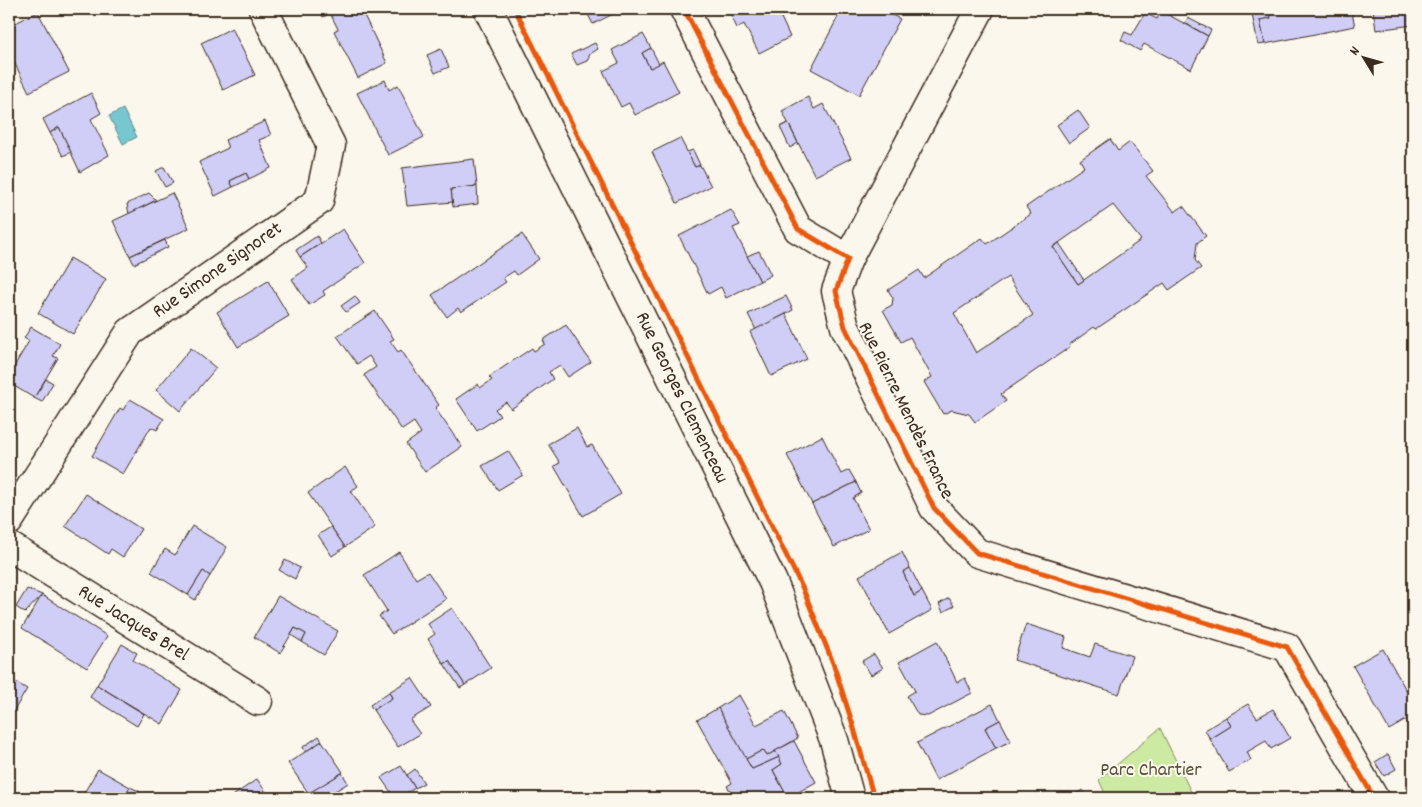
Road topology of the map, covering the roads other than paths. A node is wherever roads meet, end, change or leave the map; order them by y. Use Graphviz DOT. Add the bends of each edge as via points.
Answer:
graph roads {
  1 [pos="263,9"];
  2 [pos="488,9"];
  3 [pos="684,9"];
  4 [pos="980,9"];
  5 [pos="848,259"];
  6 [pos="9,521"];
  7 [pos="9,546"];
  8 [pos="258,701"];
  9 [pos="850,798"];
  10 [pos="1374,798"];
  1 -- 6 [label="street, Rue Simone Signoret" via="331,146 319,201 130,332"];
  2 -- 9 [label="street, Rue Georges Clemenceau" via="773,582 834,740"];
  3 -- 5 [label="street" via="798,229"];
  4 -- 5 [label="street, Rue Pierre Mendès France"];
  5 -- 10 [label="street, Rue Pierre Mendès France" via="836,291 845,327 934,508 977,553 1286,647"];
  7 -- 8 [label="street, Rue Jacques Brel"];
}
